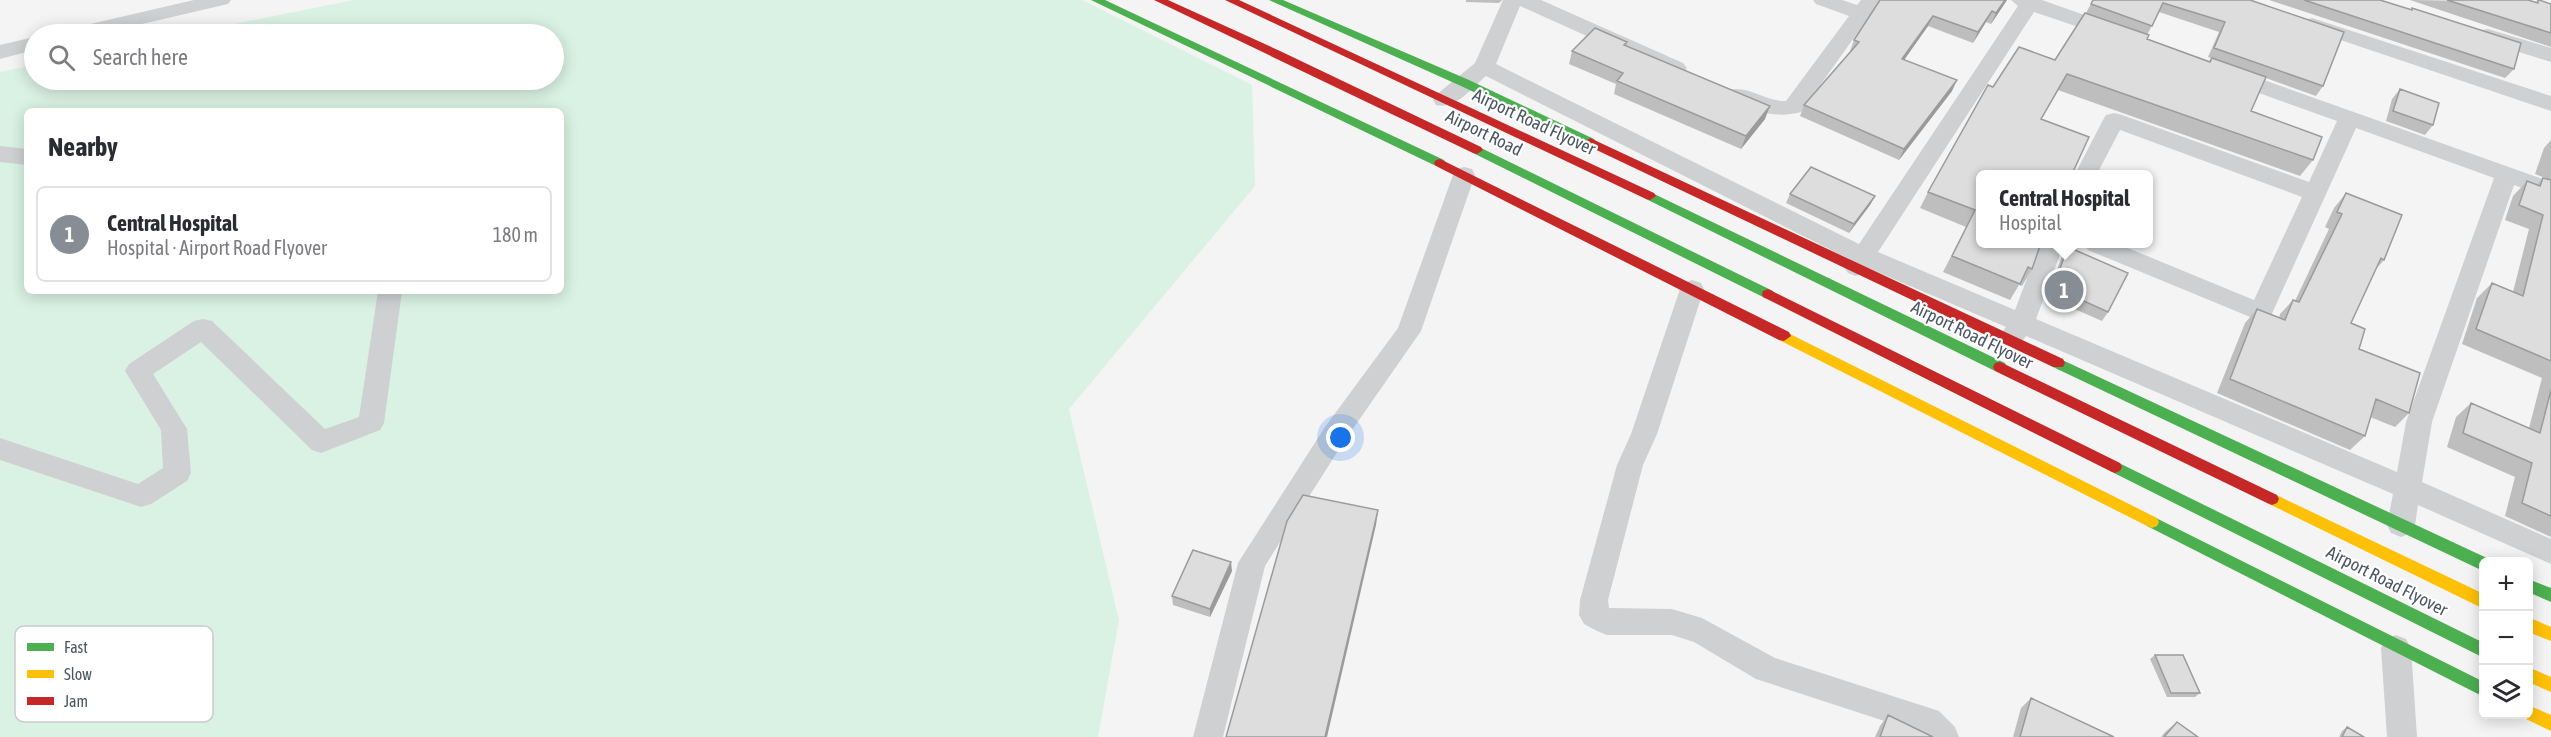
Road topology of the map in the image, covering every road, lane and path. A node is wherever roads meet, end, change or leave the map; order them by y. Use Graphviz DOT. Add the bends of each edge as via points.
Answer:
graph roads {
  1 [pos="221,0"];
  2 [pos="1096,0"];
  3 [pos="1159,0"];
  4 [pos="1230,0"];
  5 [pos="1274,0"];
  6 [pos="1513,0"];
  7 [pos="1524,0"];
  8 [pos="1823,0"];
  9 [pos="2028,1"];
  10 [pos="1867,7"];
  11 [pos="2297,18"];
  12 [pos="117,24"];
  13 [pos="2464,27"];
  14 [pos="2129,39"];
  15 [pos="24,46"];
  16 [pos="0,52"];
  17 [pos="2551,55"];
  18 [pos="2206,66"];
  19 [pos="1484,67"];
  20 [pos="1700,78"];
  21 [pos="1465,82"];
  22 [pos="1721,88"];
  23 [pos="1444,100"];
  24 [pos="2551,104"];
  25 [pos="2350,117"];
  26 [pos="0,154"];
  27 [pos="24,157"];
  28 [pos="2088,170"];
  29 [pos="2507,174"];
  30 [pos="1464,175"];
  31 [pos="2551,190"];
  32 [pos="2316,193"];
  33 [pos="2050,248"];
  34 [pos="2108,248"];
  35 [pos="1860,261"];
  36 [pos="1692,289"];
  37 [pos="390,294"];
  38 [pos="1780,317"];
  39 [pos="2016,332"];
  40 [pos="0,448"];
  41 [pos="2407,488"];
  42 [pos="2401,525"];
  43 [pos="2551,552"];
  44 [pos="2479,562"];
  45 [pos="2533,587"];
  46 [pos="2551,595"];
  47 [pos="2479,600"];
  48 [pos="2533,626"];
  49 [pos="2551,634"];
  50 [pos="2396,648"];
  51 [pos="2479,648"];
  52 [pos="2533,676"];
  53 [pos="2551,685"];
  54 [pos="2479,688"];
  55 [pos="2533,714"];
  56 [pos="2551,723"];
  57 [pos="1208,737"];
  58 [pos="1944,737"];
  59 [pos="2402,737"];
  1 -- 12 [label="street"];
  2 -- 30 [label="main road"];
  3 -- 38 [label="main road, Airport Road" via="1523,172"];
  4 -- 23 [label="main road, Airport Road Flyover"];
  5 -- 21 [label="main road"];
  6 -- 19 [label="street"];
  7 -- 20 [label="street"];
  8 -- 10 [label="street"];
  9 -- 14 [label="street"];
  9 -- 35 [label="street"];
  10 -- 22 [label="street" via="1793,107 1765,107"];
  11 -- 24 [label="street"];
  13 -- 17 [label="street"];
  15 -- 16 [label="street"];
  18 -- 25 [label="street"];
  19 -- 21 [label="street"];
  19 -- 35 [label="street"];
  21 -- 23 [label="street"];
  21 -- 35 [label="main road"];
  23 -- 47 [label="main road, Airport Road Flyover"];
  25 -- 29 [label="street"];
  25 -- 32 [label="street"];
  26 -- 27 [label="street"];
  28 -- 32 [label="street" via="2114,120"];
  29 -- 31 [label="street"];
  29 -- 41 [label="street" via="2419,422"];
  30 -- 36 [label="main road"];
  30 -- 57 [label="street" via="1409,331 1334,435 1252,563"];
  32 -- 34 [label="street" via="2264,307 2259,309"];
  33 -- 39 [label="street"];
  35 -- 39 [label="street"];
  36 -- 38 [label="main road"];
  36 -- 58 [label="street" via="1644,434 1624,481 1594,600 1594,615 1607,622 1672,622 1702,631 1767,669 1928,721"];
  37 -- 40 [label="street" via="371,423 321,442 202,328 138,371 174,429 177,472 141,496"];
  38 -- 50 [label="main road"];
  38 -- 51 [label="main road, Airport Road Flyover" via="1823,323"];
  39 -- 41 [label="street"];
  39 -- 42 [label="main road"];
  41 -- 42 [label="street"];
  41 -- 43 [label="street"];
  42 -- 44 [label="main road"];
  45 -- 46 [label="main road"];
  48 -- 49 [label="main road"];
  50 -- 54 [label="main road"];
  50 -- 59 [label="street"];
  52 -- 53 [label="main road"];
  55 -- 56 [label="main road"];
}
